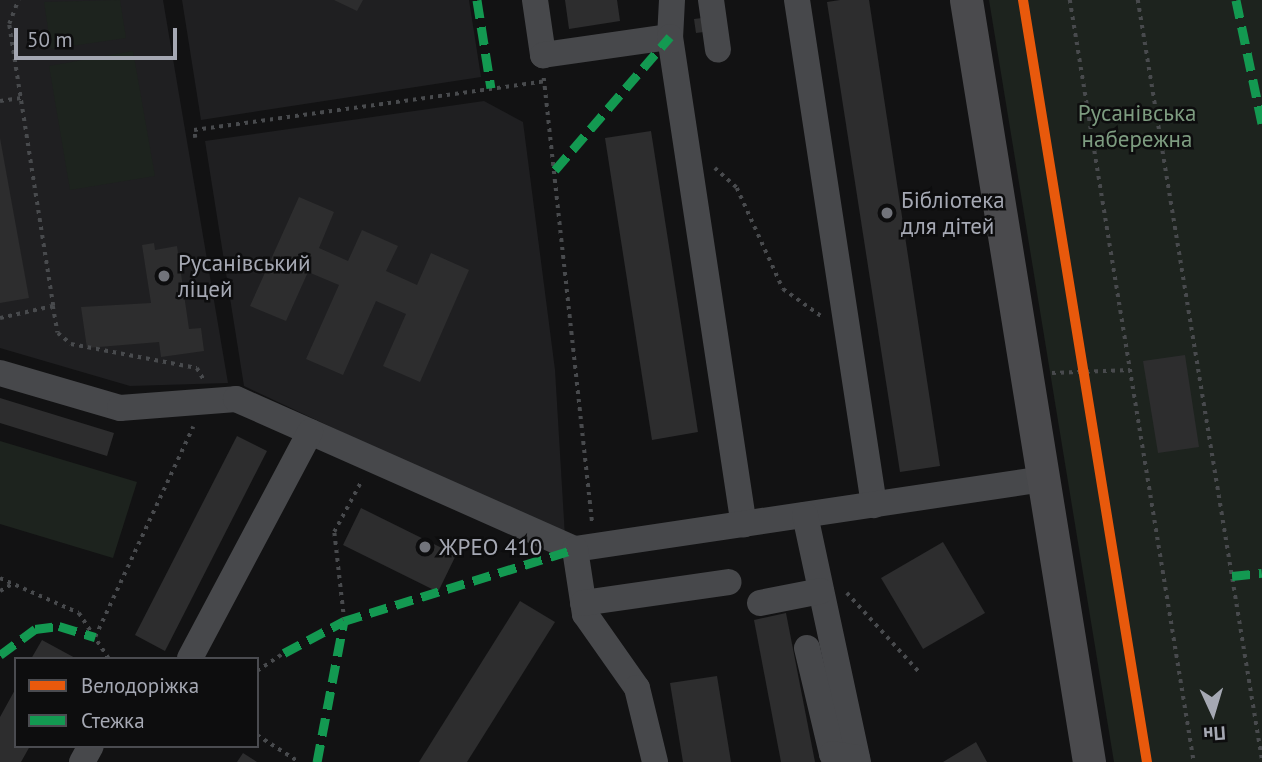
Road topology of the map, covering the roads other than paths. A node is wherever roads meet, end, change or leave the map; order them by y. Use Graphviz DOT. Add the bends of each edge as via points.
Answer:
graph roads {
  1 [pos="535,0"];
  2 [pos="672,0"];
  3 [pos="711,0"];
  4 [pos="797,0"];
  5 [pos="966,0"];
  6 [pos="670,37"];
  7 [pos="718,50"];
  8 [pos="0,373"];
  9 [pos="310,432"];
  10 [pos="1042,479"];
  11 [pos="874,505"];
  12 [pos="804,515"];
  13 [pos="744,524"];
  14 [pos="584,547"];
  15 [pos="728,582"];
  16 [pos="831,588"];
  17 [pos="583,603"];
  18 [pos="760,603"];
  19 [pos="807,648"];
  20 [pos="191,657"];
  21 [pos="857,760"];
  22 [pos="655,762"];
  23 [pos="1089,762"];
  1 -- 6 [label="lane" via="543,55"];
  2 -- 6 [label="lane"];
  3 -- 7 [label="lane"];
  4 -- 11 [label="lane"];
  5 -- 10 [label="main road"];
  6 -- 13 [label="lane"];
  8 -- 9 [label="lane" via="120,408 236,399"];
  9 -- 14 [label="lane"];
  9 -- 20 [label="lane"];
  10 -- 11 [label="lane"];
  10 -- 23 [label="main road"];
  11 -- 12 [label="lane"];
  12 -- 13 [label="lane"];
  12 -- 16 [label="lane"];
  13 -- 14 [label="lane"];
  14 -- 17 [label="lane"];
  15 -- 17 [label="lane"];
  16 -- 18 [label="lane"];
  16 -- 21 [label="lane"];
  17 -- 22 [label="lane" via="637,688"];
  19 -- 21 [label="lane" via="832,754"];
}
